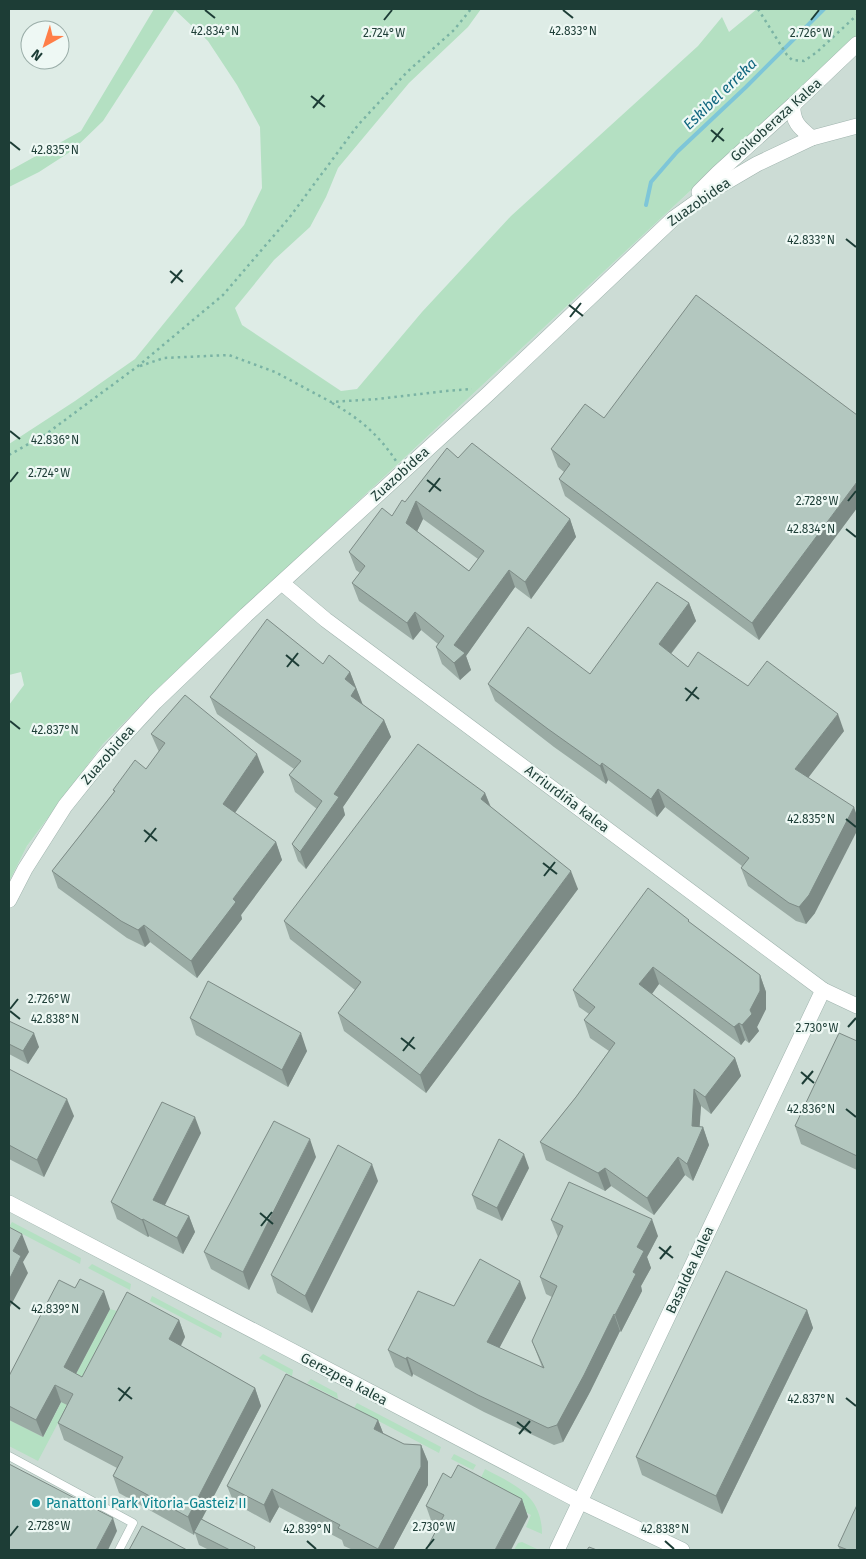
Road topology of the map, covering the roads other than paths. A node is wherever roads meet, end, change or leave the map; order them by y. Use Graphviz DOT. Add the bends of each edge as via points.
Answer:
graph roads {
  1 [pos="857,44"];
  2 [pos="793,104"];
  3 [pos="857,126"];
  4 [pos="812,138"];
  5 [pos="674,218"];
  6 [pos="282,583"];
  7 [pos="9,900"];
  8 [pos="823,990"];
  9 [pos="857,1006"];
  10 [pos="9,1203"];
  11 [pos="9,1456"];
  12 [pos="580,1502"];
  13 [pos="120,1550"];
  14 [pos="557,1550"];
  15 [pos="682,1550"];
  1 -- 2 [label="street, Goikoberaza Kalea"];
  2 -- 4 [label="street" via="792,114 796,122"];
  2 -- 5 [label="street, Goikoberaza Kalea"];
  3 -- 4 [label="street, Zuazobidea"];
  4 -- 5 [label="street, Zuazobidea" via="757,164"];
  5 -- 6 [label="street, Zuazobidea"];
  6 -- 7 [label="street, Zuazobidea" via="155,702 105,756 65,806"];
  6 -- 8 [label="street, Arriurdiña kalea" via="326,620"];
  8 -- 9 [label="street, Arriurdiña kalea"];
  8 -- 12 [label="street, Basaldea kalea"];
  10 -- 12 [label="street, Gerezpea kalea"];
  11 -- 13 [label="lane" via="133,1523"];
  12 -- 14 [label="street, Basaldea kalea"];
  12 -- 15 [label="street, Gerezpea kalea"];
}
